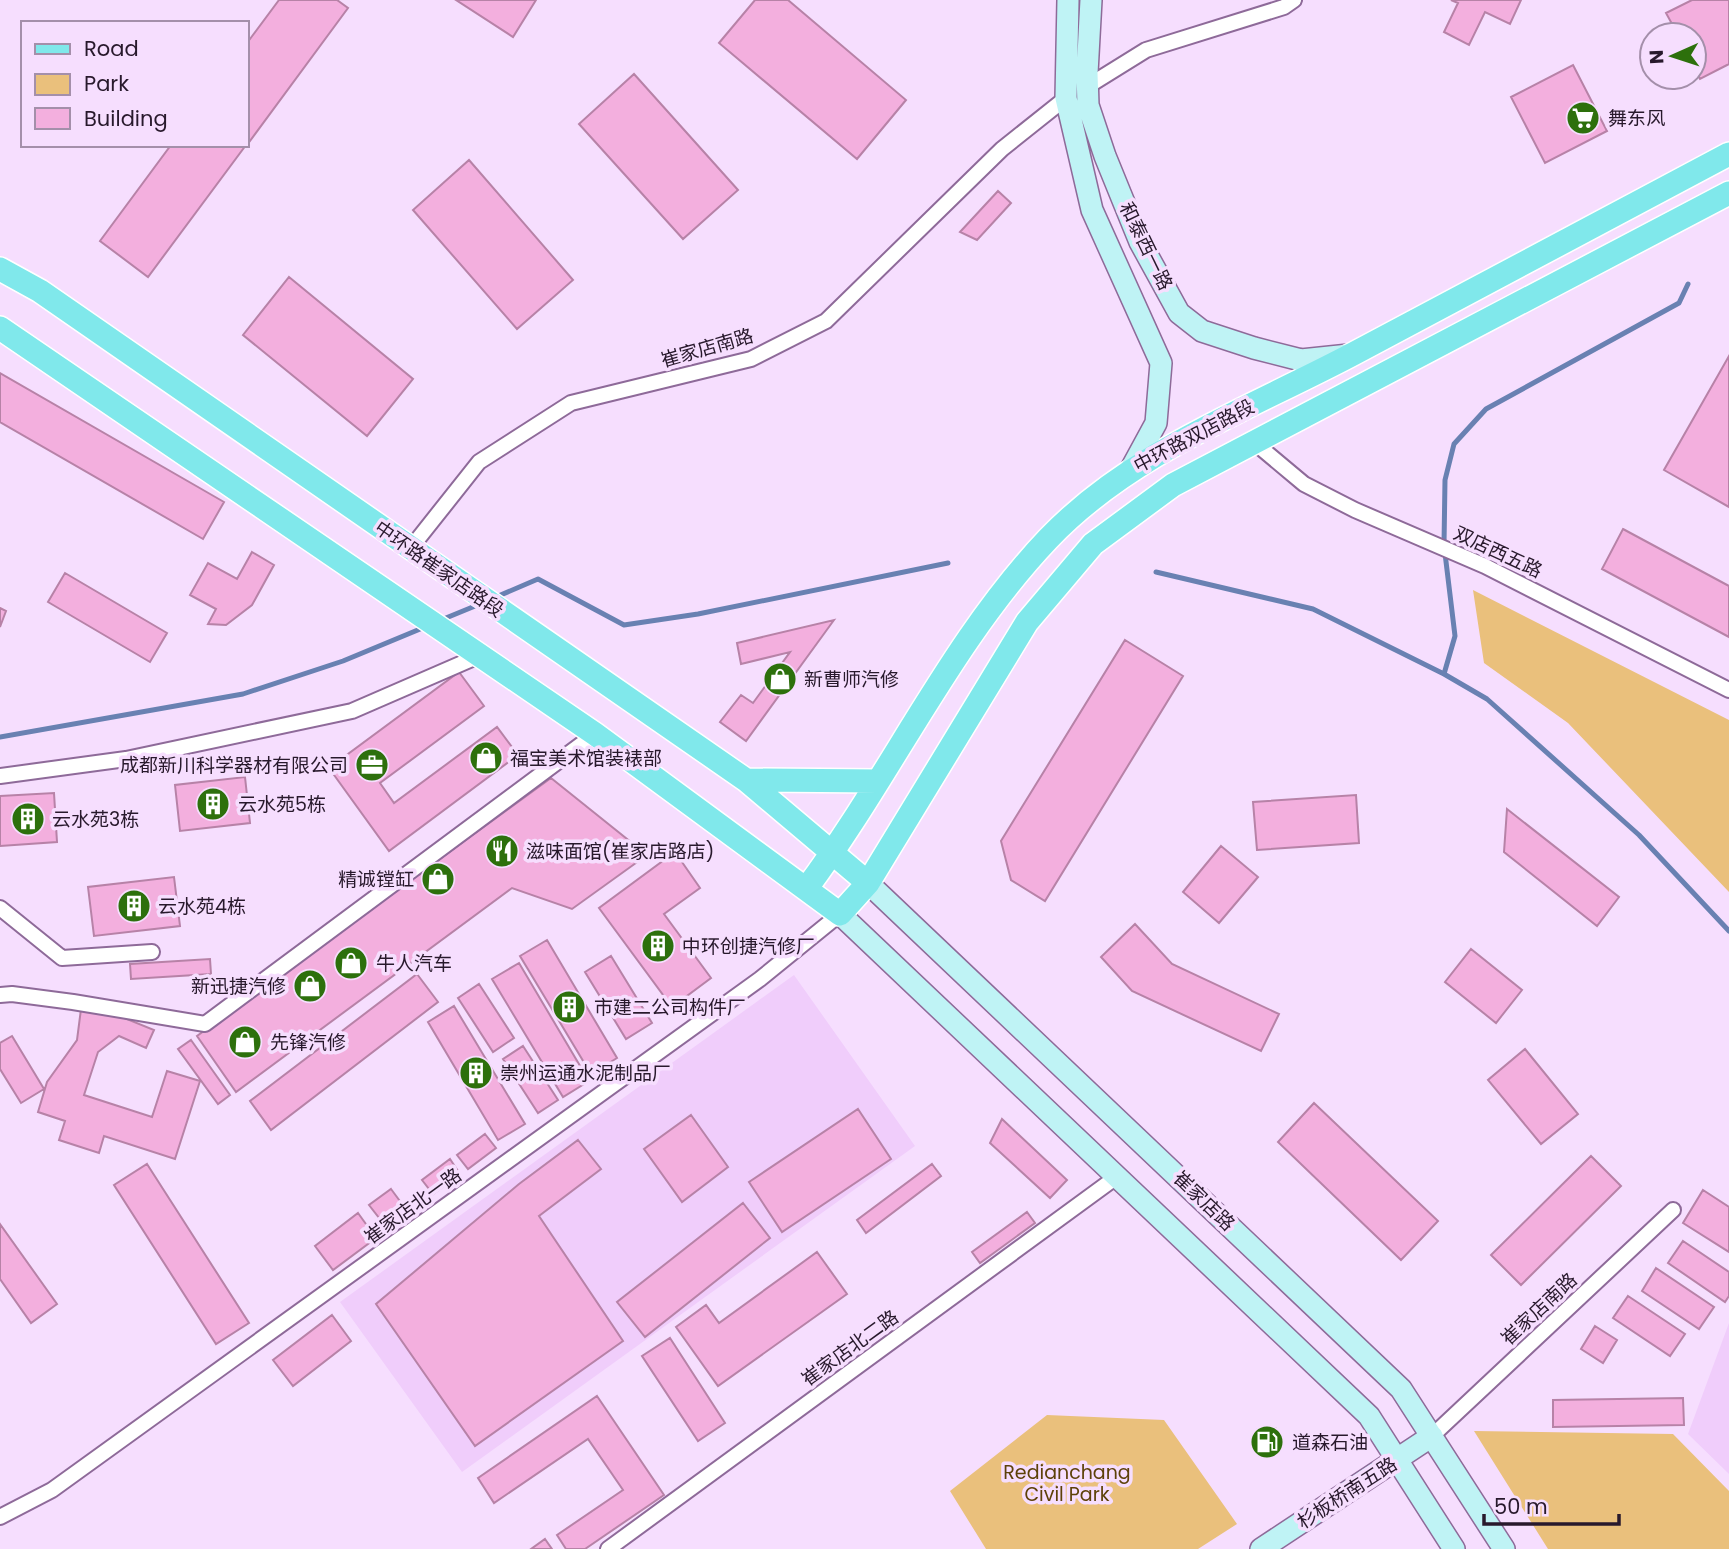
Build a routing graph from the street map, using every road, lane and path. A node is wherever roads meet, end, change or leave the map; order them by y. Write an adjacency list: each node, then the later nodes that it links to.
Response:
1 (1068, 0): 5 (main road, 和泰西一路)
2 (1091, 0): 4 (main road, 和泰西一路)
3 (1294, 0): 4 (street)
4 (1088, 86): 10 (main road, 和泰西一路)
5 (1066, 98): 12 (main road, 和泰西一路); 13 (street, 崔家店南路)
6 (1729, 154): 10 (main road, 中环路双店路段)
7 (1729, 193): 11 (main road, 中环路双店路段)
8 (0, 269): 13 (main road, 中环路崔家店路段)
9 (0, 328): 14 (main road)
10 (1351, 355): 12 (main road, 中环路双店路段)
11 (1255, 443): 15 (street, 双店西五路); 21 (main road, 中环路双店路段)
12 (1131, 469): 19 (main road, 中环路双店路段)
13 (410, 549): 18 (main road, 中环路崔家店路段)
14 (475, 651): 16 (main road); 17 (street)
15 (1729, 690)
16 (595, 734): 22 (main road); 26 (street)
17 (0, 776)
18 (746, 780): 19 (main road); 20 (main road, 中环路崔家店路段)
19 (878, 781): 20 (main road, 中环路双店路段)
20 (834, 852): 21 (main road, 中环路崔家店路段); 22 (main road, 中环路双店路段)
21 (868, 883): 24 (main road, 中环路双店路段); 29 (main road, 崔家店路)
22 (807, 889): 24 (main road)
23 (0, 908): 25 (street)
24 (840, 914): 27 (main road); 31 (street, 崔家店北一路)
25 (152, 952)
26 (0, 995)
27 (1115, 1178): 30 (main road); 32 (street, 崔家店北二路)
28 (1672, 1210): 29 (street, 崔家店南路)
29 (1432, 1437): 30 (main road, 杉板桥南五路); 35 (main road, 崔家店路)
30 (1397, 1461): 33 (main road, 杉板桥南五路); 34 (main road)
31 (0, 1517)
32 (608, 1549)
33 (1261, 1549)
34 (1454, 1549)
35 (1504, 1549)

